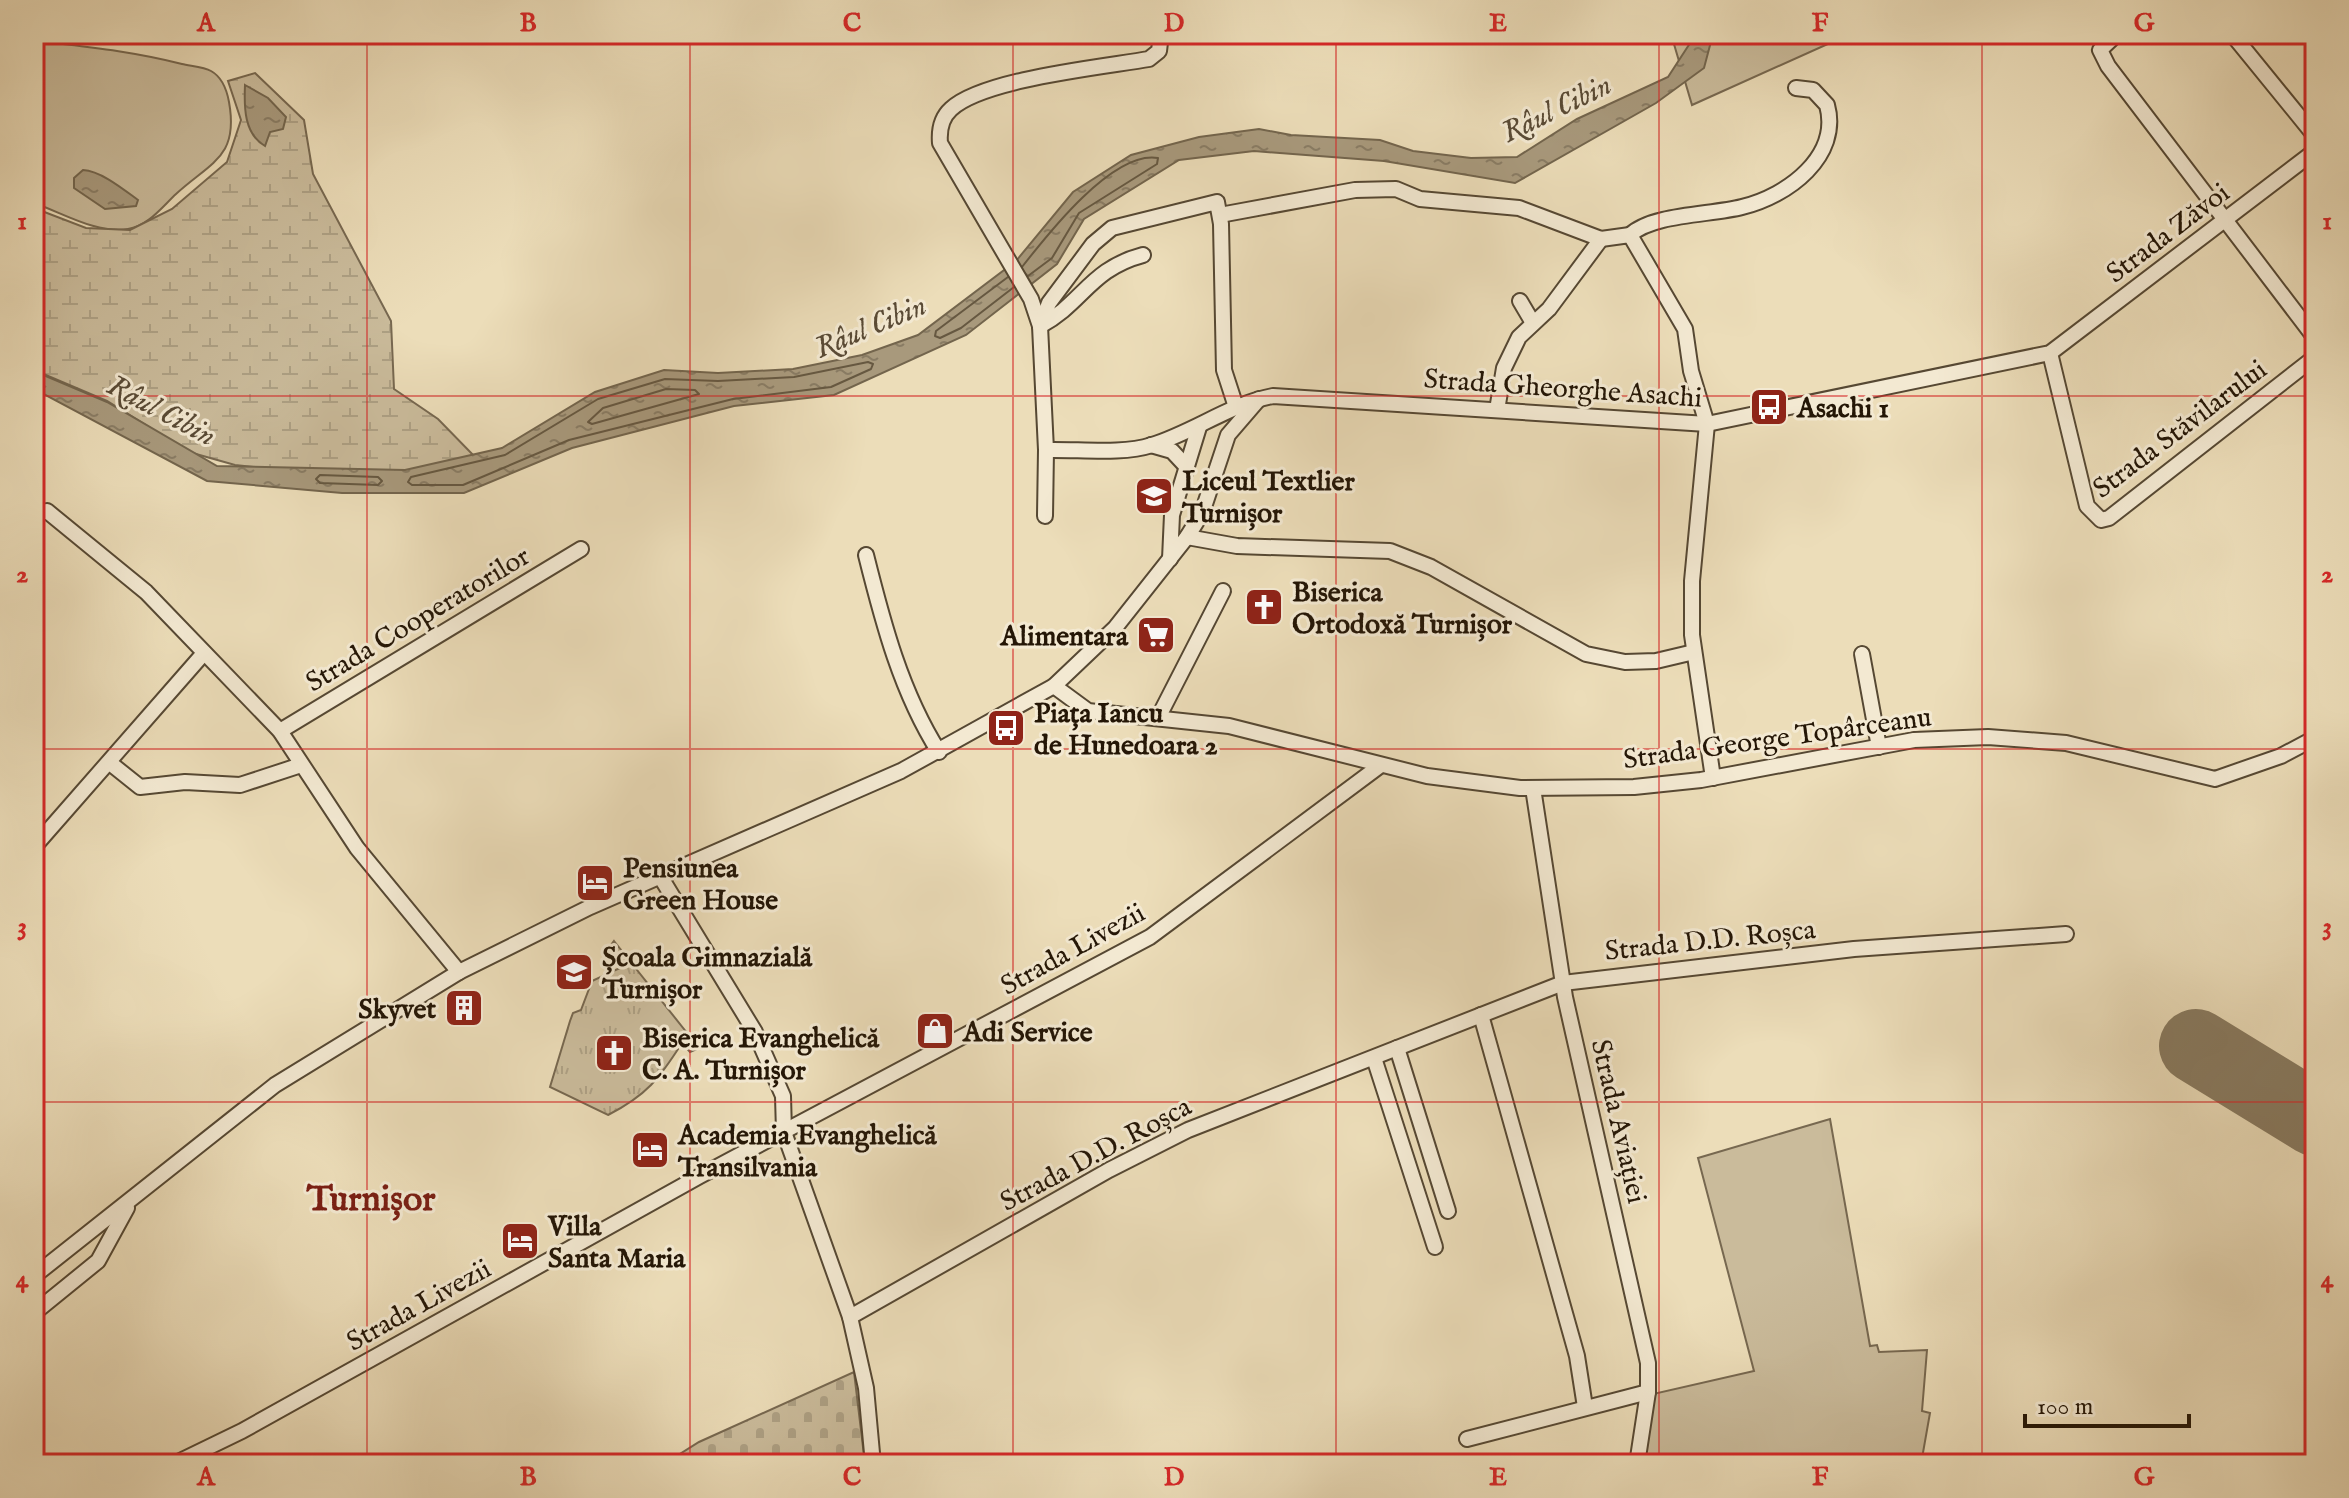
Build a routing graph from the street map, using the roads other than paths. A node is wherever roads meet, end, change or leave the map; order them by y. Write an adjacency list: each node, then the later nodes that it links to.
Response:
1 (1161, 34): 16 (street)
2 (2117, 34): 8 (street)
3 (2232, 34): 5 (street)
4 (1796, 88): 9 (street)
5 (2315, 136)
6 (2315, 151): 8 (street, Strada Zăvoi)
7 (1219, 208): 10 (street); 12 (street); 21 (street)
8 (2226, 219): 17 (street); 18 (street, Strada Zăvoi)
9 (1630, 235): 10 (street); 23 (street)
10 (1601, 239): 15 (street)
11 (1143, 255): 13 (street)
12 (1084, 256): 13 (street); 16 (street)
13 (1103, 271): 16 (street)
14 (1520, 301): 15 (street)
15 (1533, 323): 22 (street)
16 (1040, 326): 26 (street)
17 (2315, 338)
18 (2050, 353): 19 (street, Strada Stăvilarului); 23 (street, Strada Gheorghe Asachi)
19 (2315, 357)
20 (1259, 399): 21 (street, Strada Gheorghe Asachi); 22 (street, Strada Gheorghe Asachi); 30 (street)
21 (1236, 407): 24 (street, Strada Gheorghe Asachi)
22 (1497, 410): 23 (street, Strada Gheorghe Asachi)
23 (1707, 424): 35 (street)
24 (1199, 427): 25 (street, Strada Gheorghe Asachi); 27 (street)
25 (1151, 445): 26 (street); 27 (street)
26 (1046, 450): 29 (street)
27 (1186, 466): 33 (street)
28 (34, 515): 36 (street)
29 (1045, 516)
30 (1187, 537): 33 (street); 35 (street)
31 (581, 549): 40 (street, Strada Cooperatorilor)
32 (866, 555): 43 (street)
33 (1169, 560): 38 (street)
34 (1223, 591): 39 (street)
35 (1694, 652): 47 (street)
36 (204, 653): 40 (street); 44 (street)
37 (1862, 654): 42 (street)
38 (1054, 686): 39 (street, Strada George Topârceanu); 43 (street)
39 (1158, 718): 46 (street, Strada George Topârceanu)
40 (280, 731): 45 (street)
41 (2315, 738): 42 (street, Strada George Topârceanu)
42 (1879, 747): 47 (street, Strada George Topârceanu)
43 (939, 752): 50 (street)
44 (110, 763): 45 (street); 49 (street)
45 (301, 765): 52 (street)
46 (1381, 765): 48 (street, Strada George Topârceanu); 57 (street, Strada Livezii)
47 (1713, 778): 48 (street, Strada George Topârceanu)
48 (1533, 788): 53 (street, Strada Aviației)
49 (34, 847)
50 (660, 876): 52 (street); 57 (street)
51 (2066, 934): 53 (street, Strada D.D. Roșca)
52 (459, 972): 58 (street)
53 (1563, 983): 54 (street, Strada D.D. Roșca); 64 (street, Strada Aviației)
54 (1481, 1015): 55 (street, Strada D.D. Roșca); 65 (street)
55 (1397, 1048): 56 (street, Strada D.D. Roșca); 59 (street)
56 (1374, 1058): 60 (street); 63 (street, Strada D.D. Roșca)
57 (784, 1132): 63 (street); 67 (street, Strada Livezii)
58 (131, 1200): 61 (street); 62 (street)
59 (1448, 1211)
60 (1435, 1247)
61 (34, 1276)
62 (34, 1313)
63 (850, 1317): 68 (street)
64 (1648, 1392): 65 (street); 69 (street, Strada Aviației)
65 (1585, 1407): 66 (street)
66 (1467, 1439)
67 (174, 1464)
68 (873, 1464)
69 (1637, 1464)

